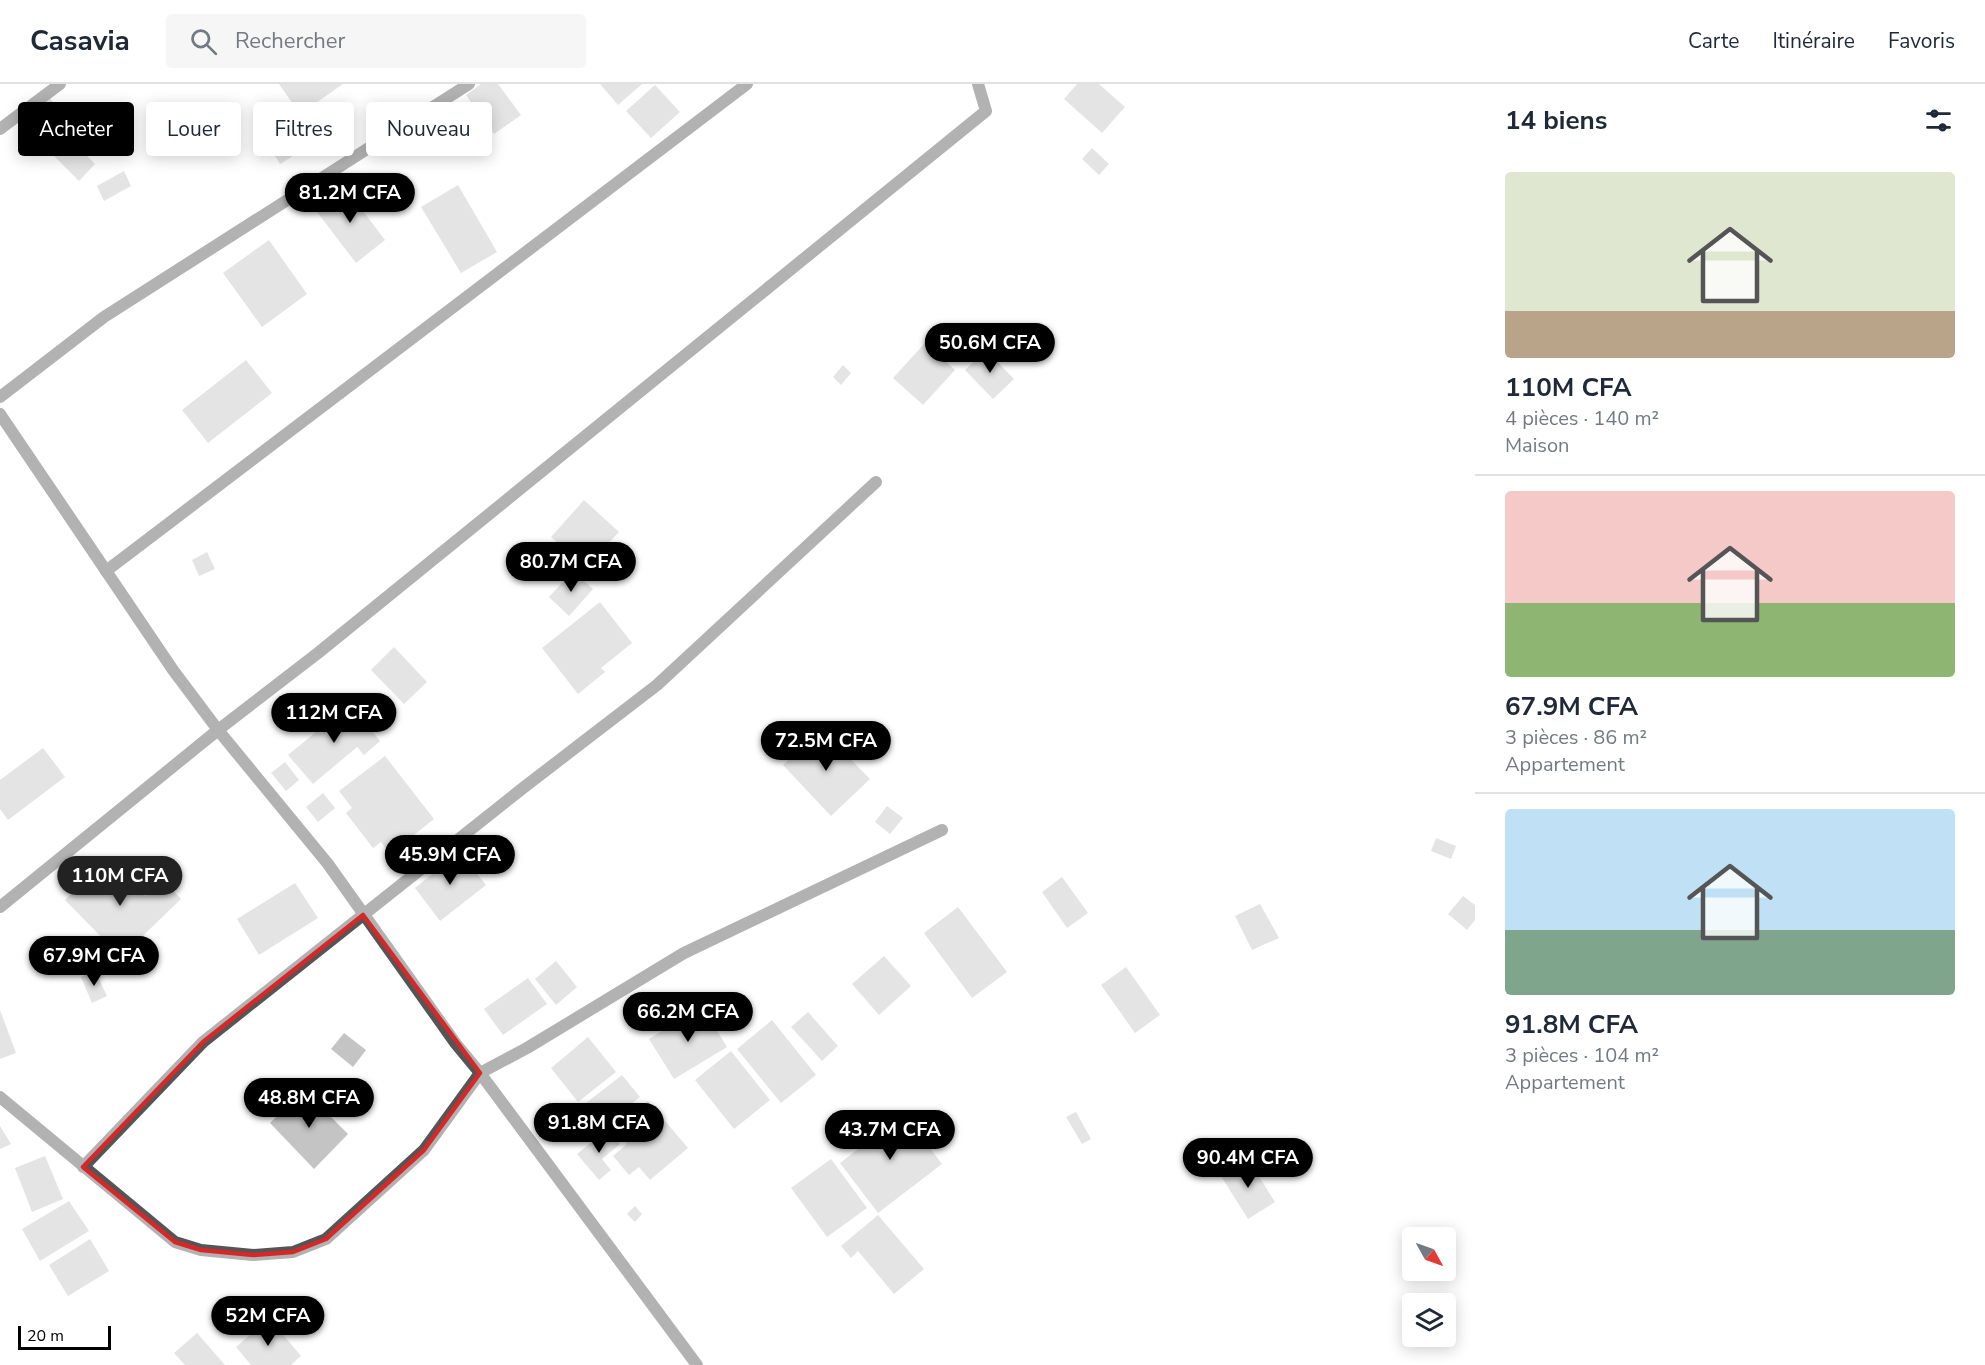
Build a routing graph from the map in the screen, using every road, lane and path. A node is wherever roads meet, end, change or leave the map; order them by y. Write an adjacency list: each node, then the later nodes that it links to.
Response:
1 (60, 84): 5 (street)
2 (469, 84): 6 (street)
3 (747, 84): 9 (street)
4 (978, 84): 10 (street)
5 (0, 129)
6 (0, 398)
7 (0, 414): 9 (street)
8 (876, 482): 13 (street)
9 (106, 571): 10 (street)
10 (218, 730): 12 (street); 13 (street)
11 (942, 830): 14 (street)
12 (0, 907)
13 (363, 915): 14 (street); 16 (street)
14 (480, 1073): 16 (street); 17 (street)
15 (0, 1097): 16 (street)
16 (83, 1167)
17 (698, 1365)

